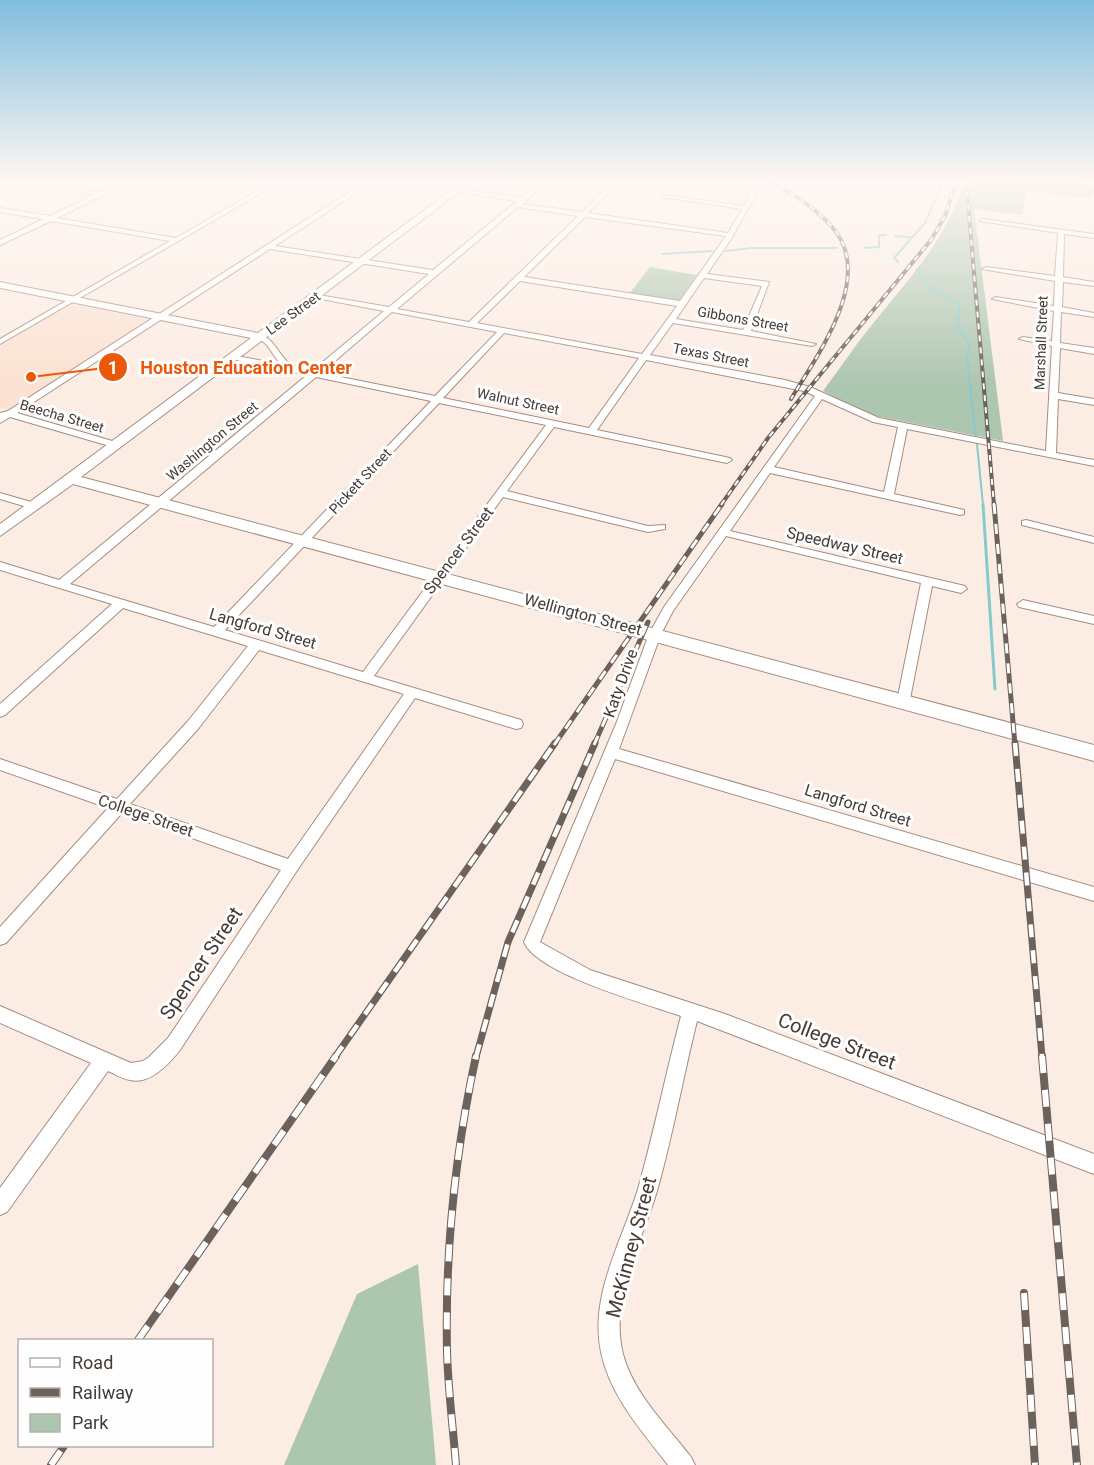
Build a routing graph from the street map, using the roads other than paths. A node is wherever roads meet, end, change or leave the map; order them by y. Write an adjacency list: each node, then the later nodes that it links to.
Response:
1 (163, 248): 19 (street)
2 (267, 248): 24 (street)
3 (277, 248): 9 (street)
4 (380, 248): 9 (street, Lee Street)
5 (465, 248): 11 (street, Washington Street)
6 (548, 248): 13 (street)
7 (721, 248): 12 (street)
8 (1060, 248): 14 (street, Marshall Street)
9 (362, 262): 11 (street); 17 (street, Lee Street)
10 (986, 268): 14 (street)
11 (436, 273): 22 (street, Washington Street)
12 (702, 275): 20 (street); 28 (street)
13 (518, 278): 20 (street, Gibbons Street); 26 (street)
14 (1058, 279): 15 (street); 21 (street, Marshall Street)
15 (1094, 284)
16 (0, 285): 19 (street)
17 (316, 296): 22 (street, Texas Street); 29 (street, Lee Street)
18 (996, 299): 21 (street)
19 (74, 300): 24 (street); 31 (street)
20 (681, 304): 25 (street)
21 (1056, 309): 23 (street); 33 (street, Marshall Street)
22 (392, 310): 26 (street, Texas Street); 38 (street, Washington Street)
23 (1094, 315)
24 (160, 317): 29 (street); 43 (street)
25 (670, 320): 28 (street, Gibbons Street); 35 (street)
26 (471, 325): 27 (street, Texas Street)
27 (503, 330): 35 (street, Texas Street); 41 (street, Pickett Street)
28 (746, 333): 32 (street, Gibbons Street)
29 (261, 337): 36 (street, Lee Street); 37 (street, Walnut Street)
30 (1023, 339): 33 (street)
31 (0, 342)
32 (812, 344)
33 (1054, 345): 34 (street); 40 (street, Marshall Street)
34 (1094, 351)
35 (645, 356): 39 (street, Texas Street); 46 (street)
36 (234, 357): 37 (street, Walnut Street); 47 (street, Lee Street)
37 (302, 371): 38 (street, Walnut Street)
38 (315, 374): 41 (street, Walnut Street); 56 (street, Washington Street)
39 (820, 395): 45 (street, Texas Street); 51 (street, Katy Drive)
40 (1053, 395): 42 (street); 48 (street, Marshall Street)
41 (436, 399): 44 (street, Walnut Street); 63 (street, Pickett Street)
42 (1094, 402)
43 (3, 416): 47 (street, Beecha Street)
44 (551, 423): 46 (street, Walnut Street); 53 (street, Spencer Street)
45 (903, 426): 48 (street, Texas Street); 55 (street)
46 (591, 432): 49 (street, Walnut Street)
47 (116, 445): 52 (street, Lee Street)
48 (1051, 455): 50 (street, Texas Street)
49 (727, 460)
50 (1094, 464)
51 (768, 469): 55 (street); 62 (street, Katy Drive)
52 (71, 479): 56 (street, Wellington Street); 57 (street, Lee Street)
53 (501, 493): 60 (street); 66 (street, Spencer Street)
54 (0, 496): 57 (street)
55 (888, 496): 58 (street)
56 (160, 503): 63 (street, Wellington Street); 68 (street, Washington Street)
57 (34, 506): 61 (street, Lee Street)
58 (960, 512)
59 (1026, 523): 64 (street)
60 (661, 528)
61 (0, 531)
62 (722, 532): 67 (street, Speedway Street); 74 (street, Katy Drive)
63 (304, 540): 66 (street, Wellington Street); 73 (street, Pickett Street)
64 (1094, 540)
65 (0, 566): 68 (street, Langford Street)
66 (438, 575): 74 (street, Wellington Street); 76 (street, Spencer Street)
67 (927, 581): 69 (street, Speedway Street); 78 (street)
68 (62, 585): 70 (street, Langford Street)
69 (961, 589)
70 (120, 604): 73 (street, Langford Street); 79 (street)
71 (1023, 604): 72 (street)
72 (1094, 620)
73 (216, 632): 75 (street, Langford Street)
74 (656, 634): 78 (street, Wellington Street); 81 (street, Katy Drive)
75 (258, 644): 76 (street, Langford Street); 84 (street)
76 (366, 677): 77 (street, Langford Street)
77 (413, 691): 80 (street, Langford Street); 85 (street, Spencer Street)
78 (904, 701): 82 (street, Wellington Street)
79 (0, 712)
80 (516, 724)
81 (611, 752): 86 (street, Langford Street); 88 (street, Katy Drive)
82 (1094, 753)
83 (0, 764): 84 (street, College Street)
84 (118, 805): 85 (street, College Street); 87 (street)
85 (291, 867): 91 (street, Spencer Street)
86 (1094, 894)
87 (0, 938)
88 (562, 964): 89 (street, College Street)
89 (690, 1012): 92 (street, College Street); 94 (street, McKinney Street)
90 (0, 1014): 91 (street)
91 (104, 1061): 93 (street)
92 (1094, 1164)
93 (0, 1205)
94 (682, 1465)

